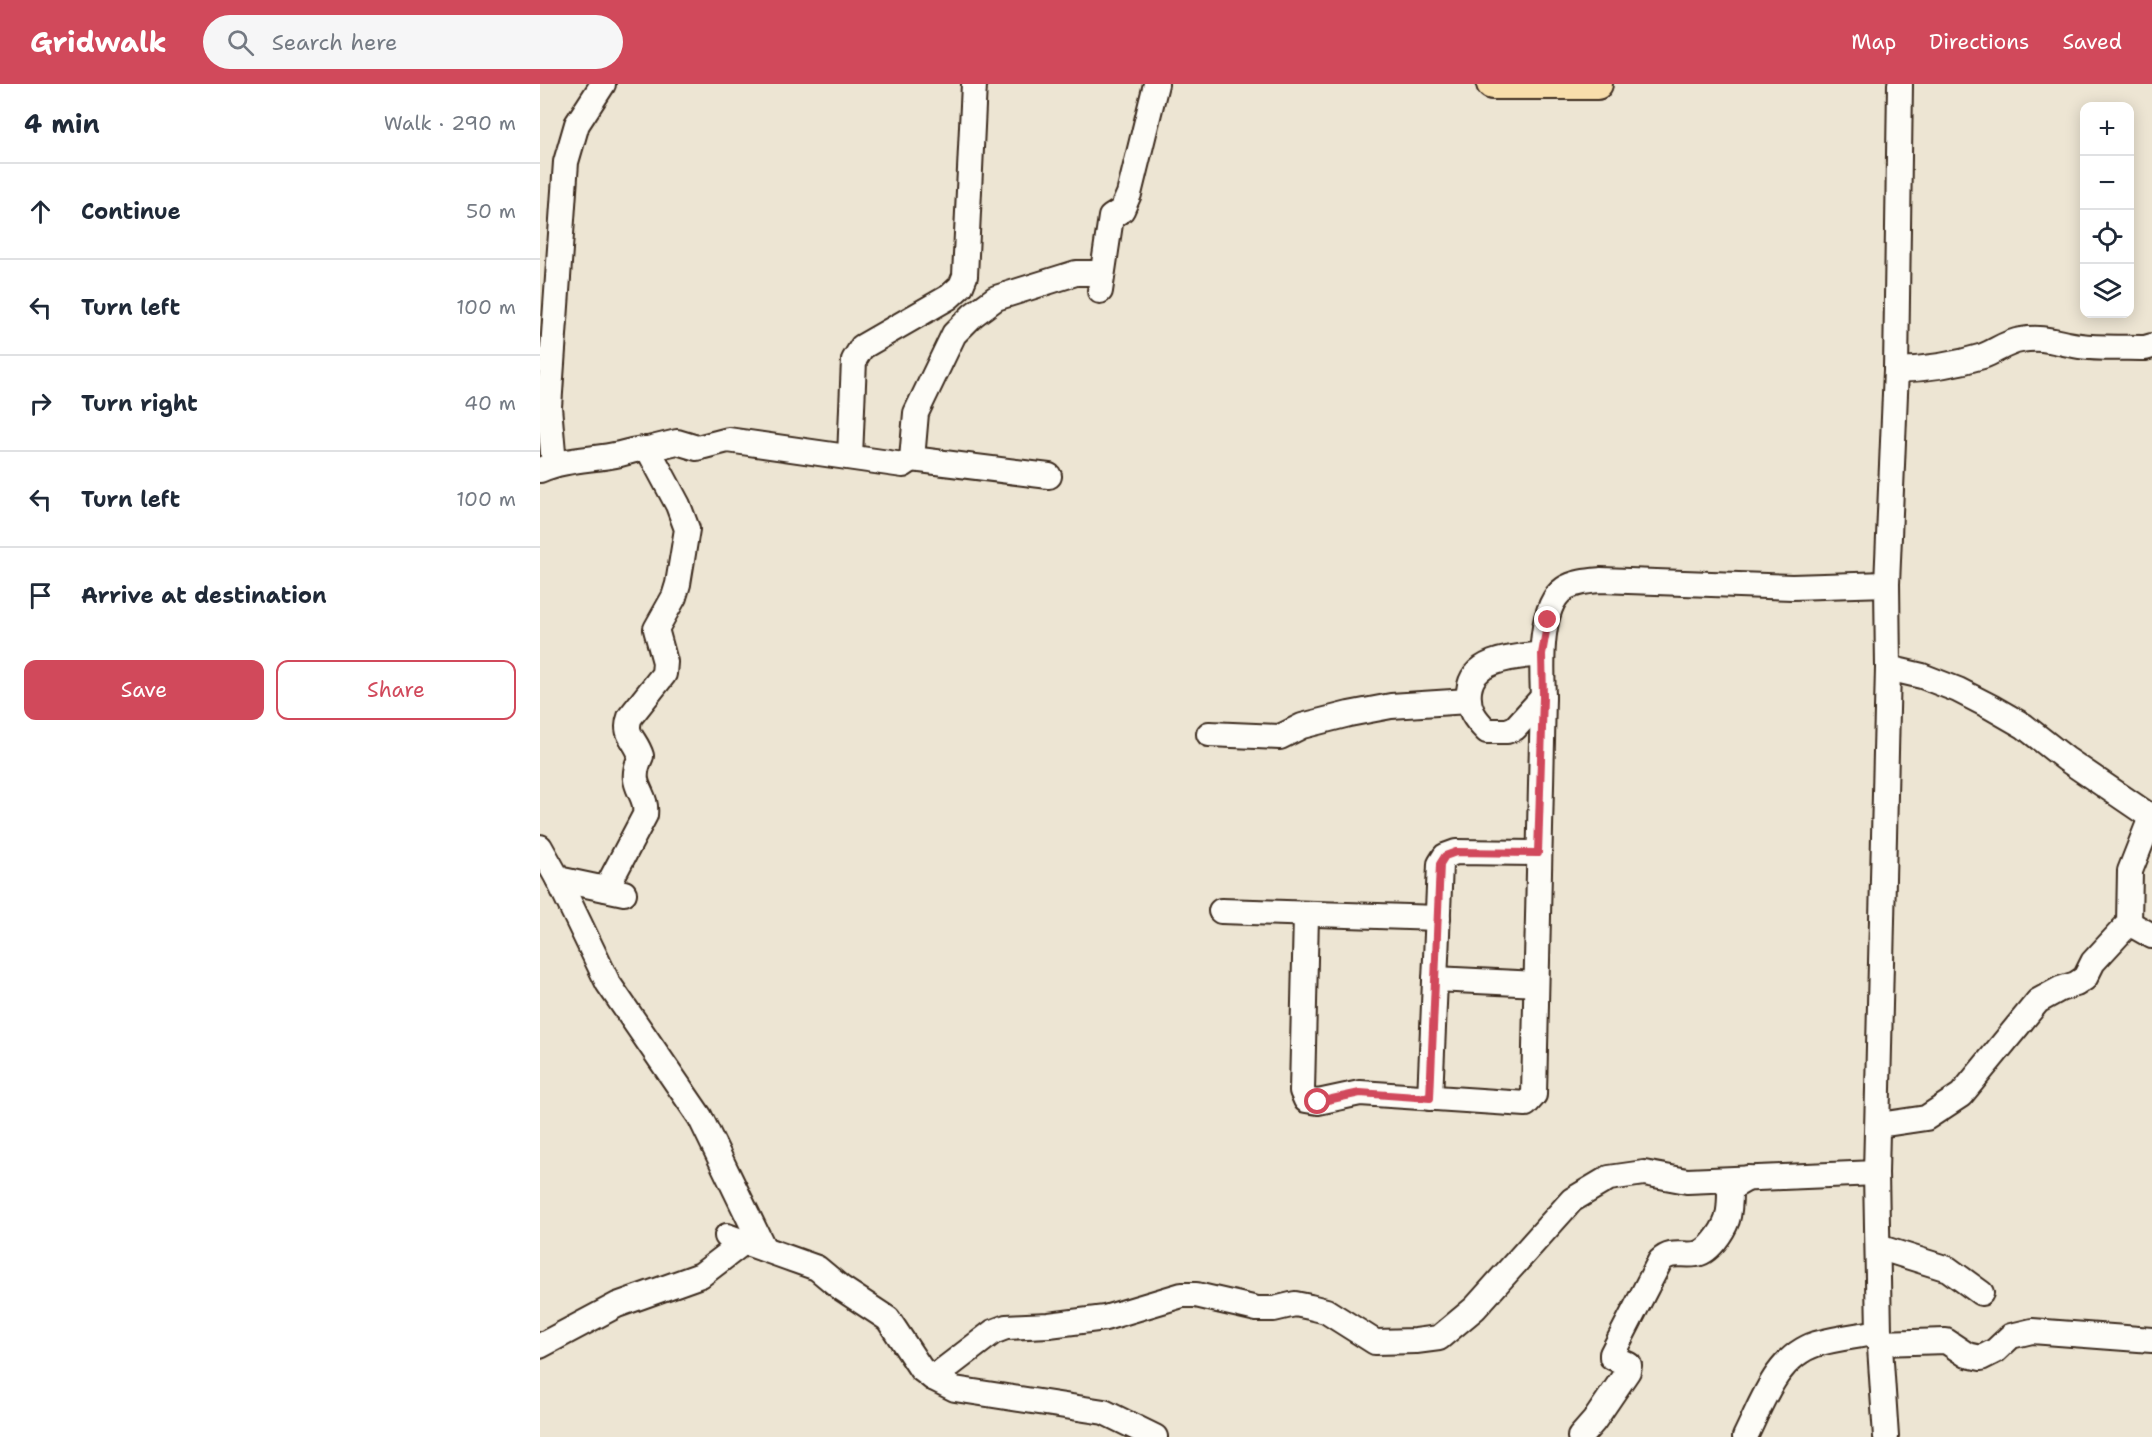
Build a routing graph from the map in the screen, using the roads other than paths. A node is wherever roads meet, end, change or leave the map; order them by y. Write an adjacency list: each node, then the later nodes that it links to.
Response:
1 (603, 84): 9 (street)
2 (974, 84): 7 (street)
3 (1156, 84): 8 (street)
4 (1492, 84): 5 (main road)
5 (1597, 84)
6 (1900, 84): 11 (street)
7 (956, 291): 8 (street); 13 (street)
8 (973, 315): 14 (street)
9 (547, 328): 15 (street)
10 (2152, 346): 11 (street)
11 (1896, 370): 17 (street)
12 (648, 449): 13 (street); 15 (street); 26 (street)
13 (850, 457): 14 (street)
14 (912, 459): 16 (street)
15 (547, 467)
16 (1049, 476)
17 (1887, 584): 18 (street); 19 (street)
18 (1542, 654): 20 (street); 21 (street)
19 (1888, 668): 23 (street); 35 (street)
20 (1543, 697): 21 (street); 25 (street)
21 (1468, 701): 22 (street)
22 (1209, 734)
23 (2152, 816): 30 (street)
24 (540, 847): 26 (street)
25 (1538, 853): 29 (street); 33 (street)
26 (558, 879): 38 (street)
27 (1221, 911): 28 (street)
28 (1306, 915): 29 (street); 34 (street)
29 (1438, 918): 32 (street)
30 (2129, 923): 31 (street); 35 (street)
31 (2152, 936)
32 (1435, 979): 33 (street); 34 (street)
33 (1536, 984): 34 (street)
34 (1430, 1098)
35 (1879, 1125): 36 (street)
36 (1876, 1173): 37 (street); 39 (street)
37 (1748, 1178): 44 (street); 46 (street)
38 (745, 1242): 43 (street); 44 (street)
39 (1878, 1247): 40 (street); 41 (street)
40 (1981, 1293)
41 (1879, 1337): 42 (street); 47 (street); 48 (street)
42 (2152, 1340)
43 (540, 1346)
44 (933, 1378): 45 (street)
45 (1155, 1437)
46 (1580, 1437)
47 (1745, 1437)
48 (1886, 1437)

